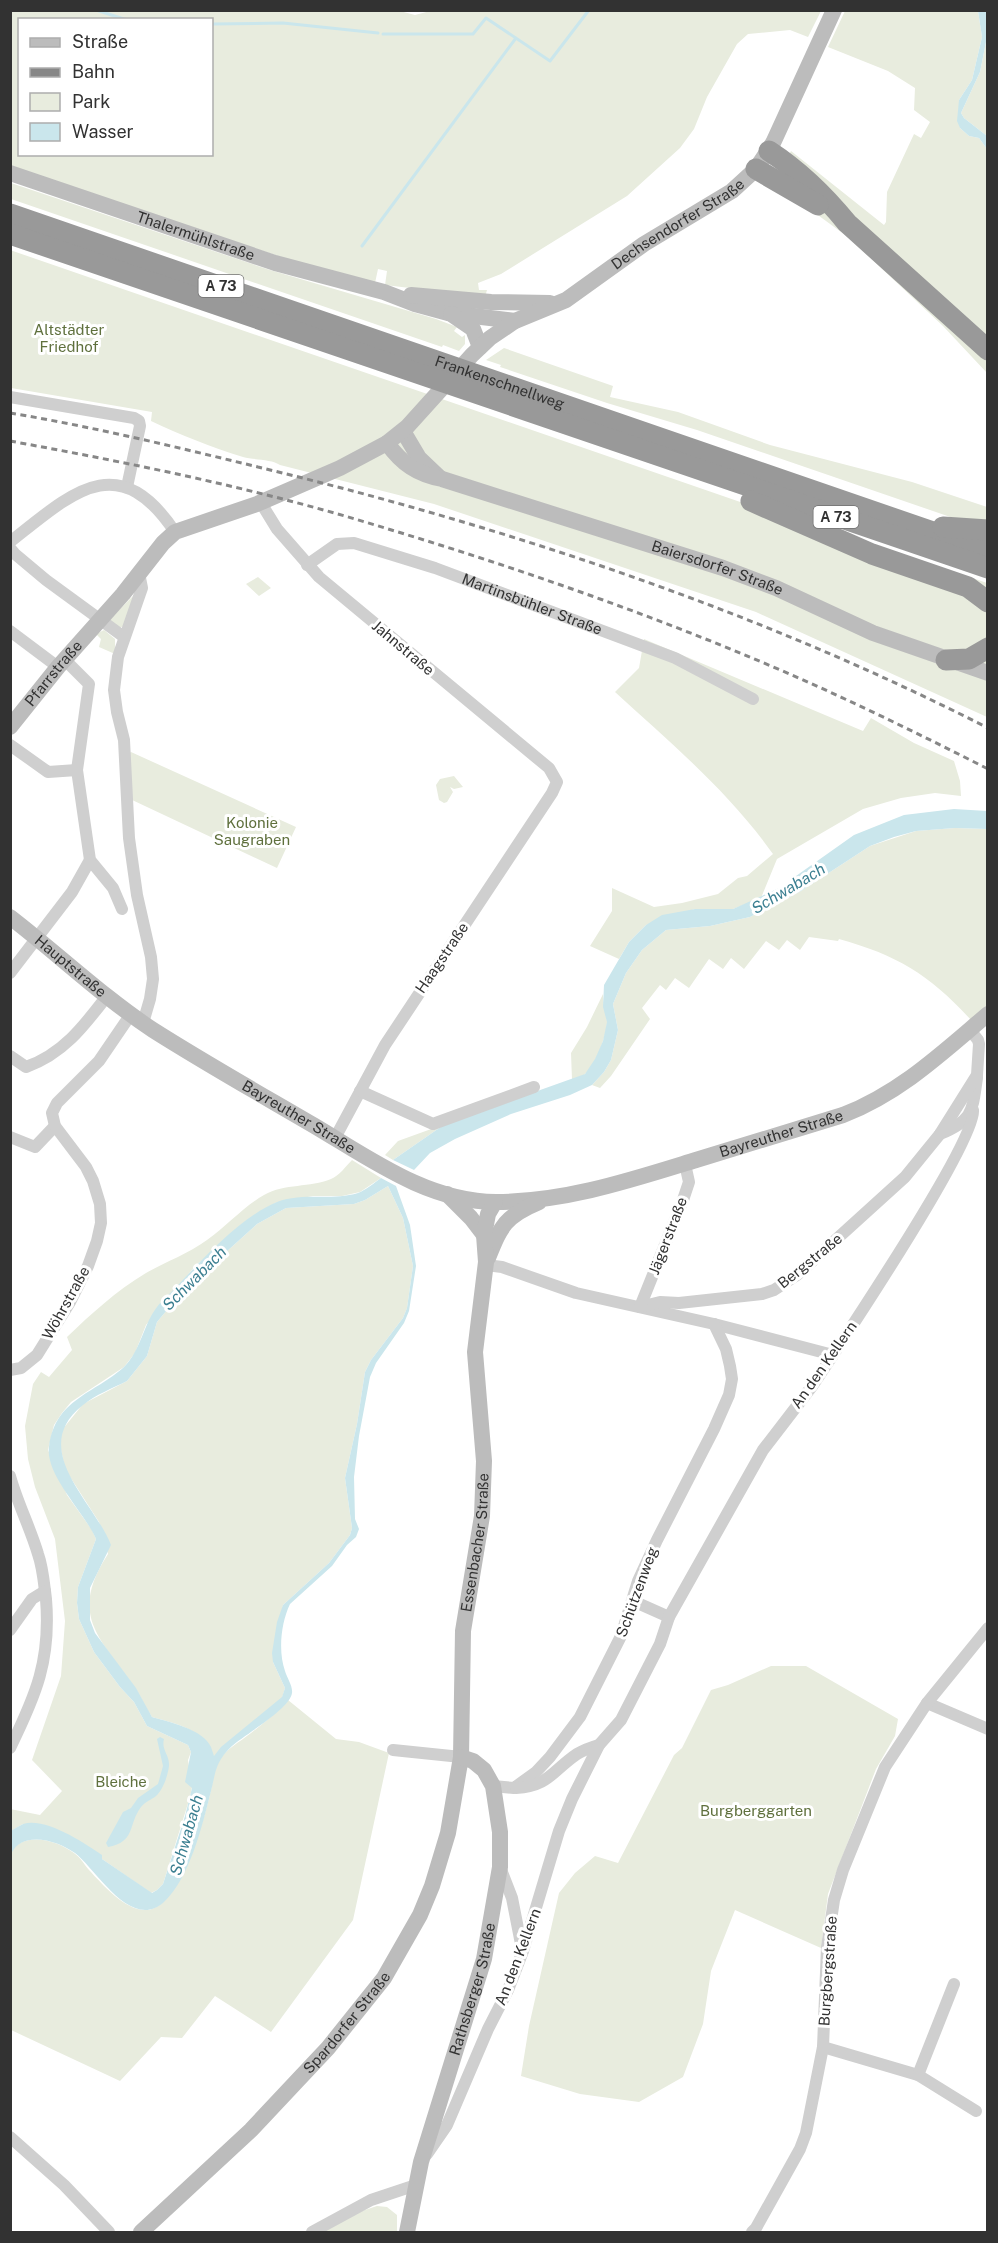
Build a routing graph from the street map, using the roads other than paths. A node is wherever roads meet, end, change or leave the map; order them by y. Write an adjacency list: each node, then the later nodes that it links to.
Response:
1 (834, 10): 2 (street, Dechsendorfer Straße)
2 (769, 151): 3 (street, Dechsendorfer Straße); 6 (highway)
3 (756, 169): 6 (highway); 9 (street, Dechsendorfer Straße)
4 (10, 173): 8 (street, Thalermühlstraße)
5 (10, 214): 21 (highway, Frankenschnellweg / A 73)
6 (847, 223): 13 (highway)
7 (10, 234): 17 (highway, Frankenschnellweg / A 73)
8 (384, 292): 9 (street, Thalermühlstraße); 10 (street, Thalermühlstraße)
9 (560, 303): 11 (street, Dechsendorfer Straße)
10 (448, 313): 11 (street, Thalermühlstraße); 12 (street)
11 (515, 321): 12 (street, Dechsendorfer Straße)
12 (480, 347): 15 (street)
13 (987, 350)
14 (10, 397): 19 (street)
15 (403, 431): 16 (street); 18 (street, Baiersdorfer Straße)
16 (387, 443): 18 (street, Baiersdorfer Straße); 20 (street)
17 (684, 465): 28 (highway, Frankenschnellweg / A 73); 30 (highway)
18 (442, 479): 35 (street, Baiersdorfer Straße)
19 (127, 487): 23 (street); 24 (street)
20 (261, 502): 23 (street); 27 (street, Jahnstraße)
21 (913, 525): 22 (highway); 26 (highway, Frankenschnellweg / A 73)
22 (987, 530)
23 (176, 532): 29 (street)
24 (10, 542)
25 (10, 548): 31 (street)
26 (987, 551)
27 (307, 565): 38 (street, Martinsbühler Straße); 42 (street, Jahnstraße)
28 (987, 568)
29 (139, 573): 31 (street); 33 (street)
30 (987, 602)
31 (100, 620): 33 (street); 36 (street, Pfarrstraße)
32 (10, 632): 36 (street)
33 (124, 637): 50 (street)
34 (987, 648): 35 (highway)
35 (946, 660): 37 (street, Baiersdorfer Straße)
36 (62, 663): 39 (street, Pfarrstraße); 41 (street)
37 (987, 673)
38 (753, 699)
39 (10, 728)
40 (10, 745): 41 (street)
41 (77, 770): 43 (street)
42 (557, 782): 55 (street, Haagstraße)
43 (90, 861): 44 (street); 46 (street)
44 (122, 909)
45 (10, 917): 46 (street, Hauptstraße)
46 (37, 938): 47 (street); 48 (street, Hauptstraße)
47 (10, 973)
48 (107, 996): 50 (street, Hauptstraße); 52 (street)
49 (987, 1014): 51 (street, Bayreuther Straße)
50 (137, 1018): 57 (street); 60 (street, Bayreuther Straße)
51 (970, 1030): 53 (street, An den Kellern); 61 (street, Bayreuther Straße)
52 (10, 1056)
53 (977, 1075): 56 (street, An den Kellern); 58 (street)
54 (534, 1087): 55 (street)
55 (360, 1091): 60 (street, Haagstraße)
56 (973, 1110): 58 (street); 70 (street, An den Kellern)
57 (55, 1126): 59 (street); 71 (street, Wöhrstraße)
58 (940, 1134): 68 (street, Bergstraße)
59 (10, 1137)
60 (334, 1138): 62 (street, Bayreuther Straße)
61 (685, 1164): 63 (street, Bayreuther Straße); 68 (street, Jägerstraße)
62 (447, 1193): 64 (street, Bayreuther Straße); 66 (street)
63 (548, 1198): 64 (street, Bayreuther Straße); 65 (street, Bayreuther Straße)
64 (495, 1202): 65 (street); 66 (street, Essenbacher Straße)
65 (501, 1227): 67 (street, Essenbacher Straße)
66 (484, 1235): 67 (street, Essenbacher Straße)
67 (486, 1264): 68 (street, Bergstraße); 85 (street, Essenbacher Straße)
68 (640, 1307): 69 (street, Bergstraße)
69 (714, 1324): 70 (street, Bergstraße); 74 (street, Schützenweg)
70 (833, 1355): 77 (street, An den Kellern)
71 (10, 1370)
72 (10, 1476): 73 (street)
73 (45, 1591): 75 (street); 76 (street)
74 (633, 1601): 77 (street); 87 (street, Schützenweg)
75 (26, 1608): 76 (street); 79 (street)
76 (47, 1611): 83 (street)
77 (669, 1617): 82 (street, An den Kellern)
78 (987, 1628): 80 (street, Burgbergstraße)
79 (10, 1630)
80 (927, 1703): 81 (street); 91 (street, Burgbergstraße)
81 (987, 1729)
82 (599, 1745): 87 (street, An den Kellern); 89 (street, An den Kellern)
83 (10, 1748)
84 (393, 1750): 85 (street)
85 (460, 1757): 86 (street, Rathsberger Straße); 98 (street, Spardorfer Straße)
86 (493, 1786): 87 (street); 88 (street, Rathsberger Straße)
87 (514, 1788)
88 (500, 1867): 89 (street); 95 (street, Rathsberger Straße)
89 (523, 1951): 95 (street, An den Kellern)
90 (954, 1984): 92 (street)
91 (823, 2047): 92 (street); 101 (street, Burgbergstraße)
92 (918, 2075): 93 (street)
93 (976, 2110)
94 (10, 2137): 97 (street)
95 (421, 2162): 96 (street, Rathsberger Straße)
96 (416, 2184): 99 (street); 100 (street, Rathsberger Straße)
97 (109, 2232)
98 (141, 2232)
99 (312, 2232)
100 (407, 2232)
101 (752, 2232)

